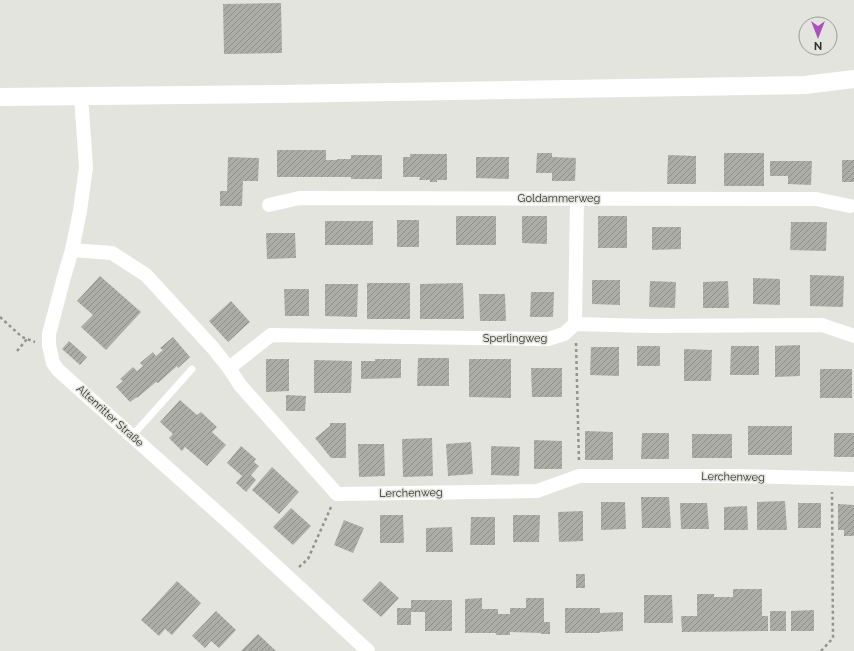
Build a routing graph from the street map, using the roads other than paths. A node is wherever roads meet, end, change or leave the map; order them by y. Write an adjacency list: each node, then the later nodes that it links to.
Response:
1 (854, 79): 2 (street)
2 (805, 85): 3 (street); 4 (street)
3 (854, 92)
4 (82, 96): 5 (street); 9 (street, Altenritter Straße)
5 (0, 97)
6 (577, 198): 7 (street, Goldammerweg); 8 (street, Goldammerweg); 10 (street)
7 (269, 205)
8 (850, 206)
9 (72, 250): 12 (street); 14 (street, Altenritter Straße)
10 (575, 324): 11 (street); 12 (street, Sperlingweg)
11 (854, 336)
12 (229, 368): 15 (street, Lerchenweg)
13 (192, 370): 14 (lane)
14 (132, 436): 16 (street, Altenritter Straße)
15 (854, 479)
16 (368, 651)

